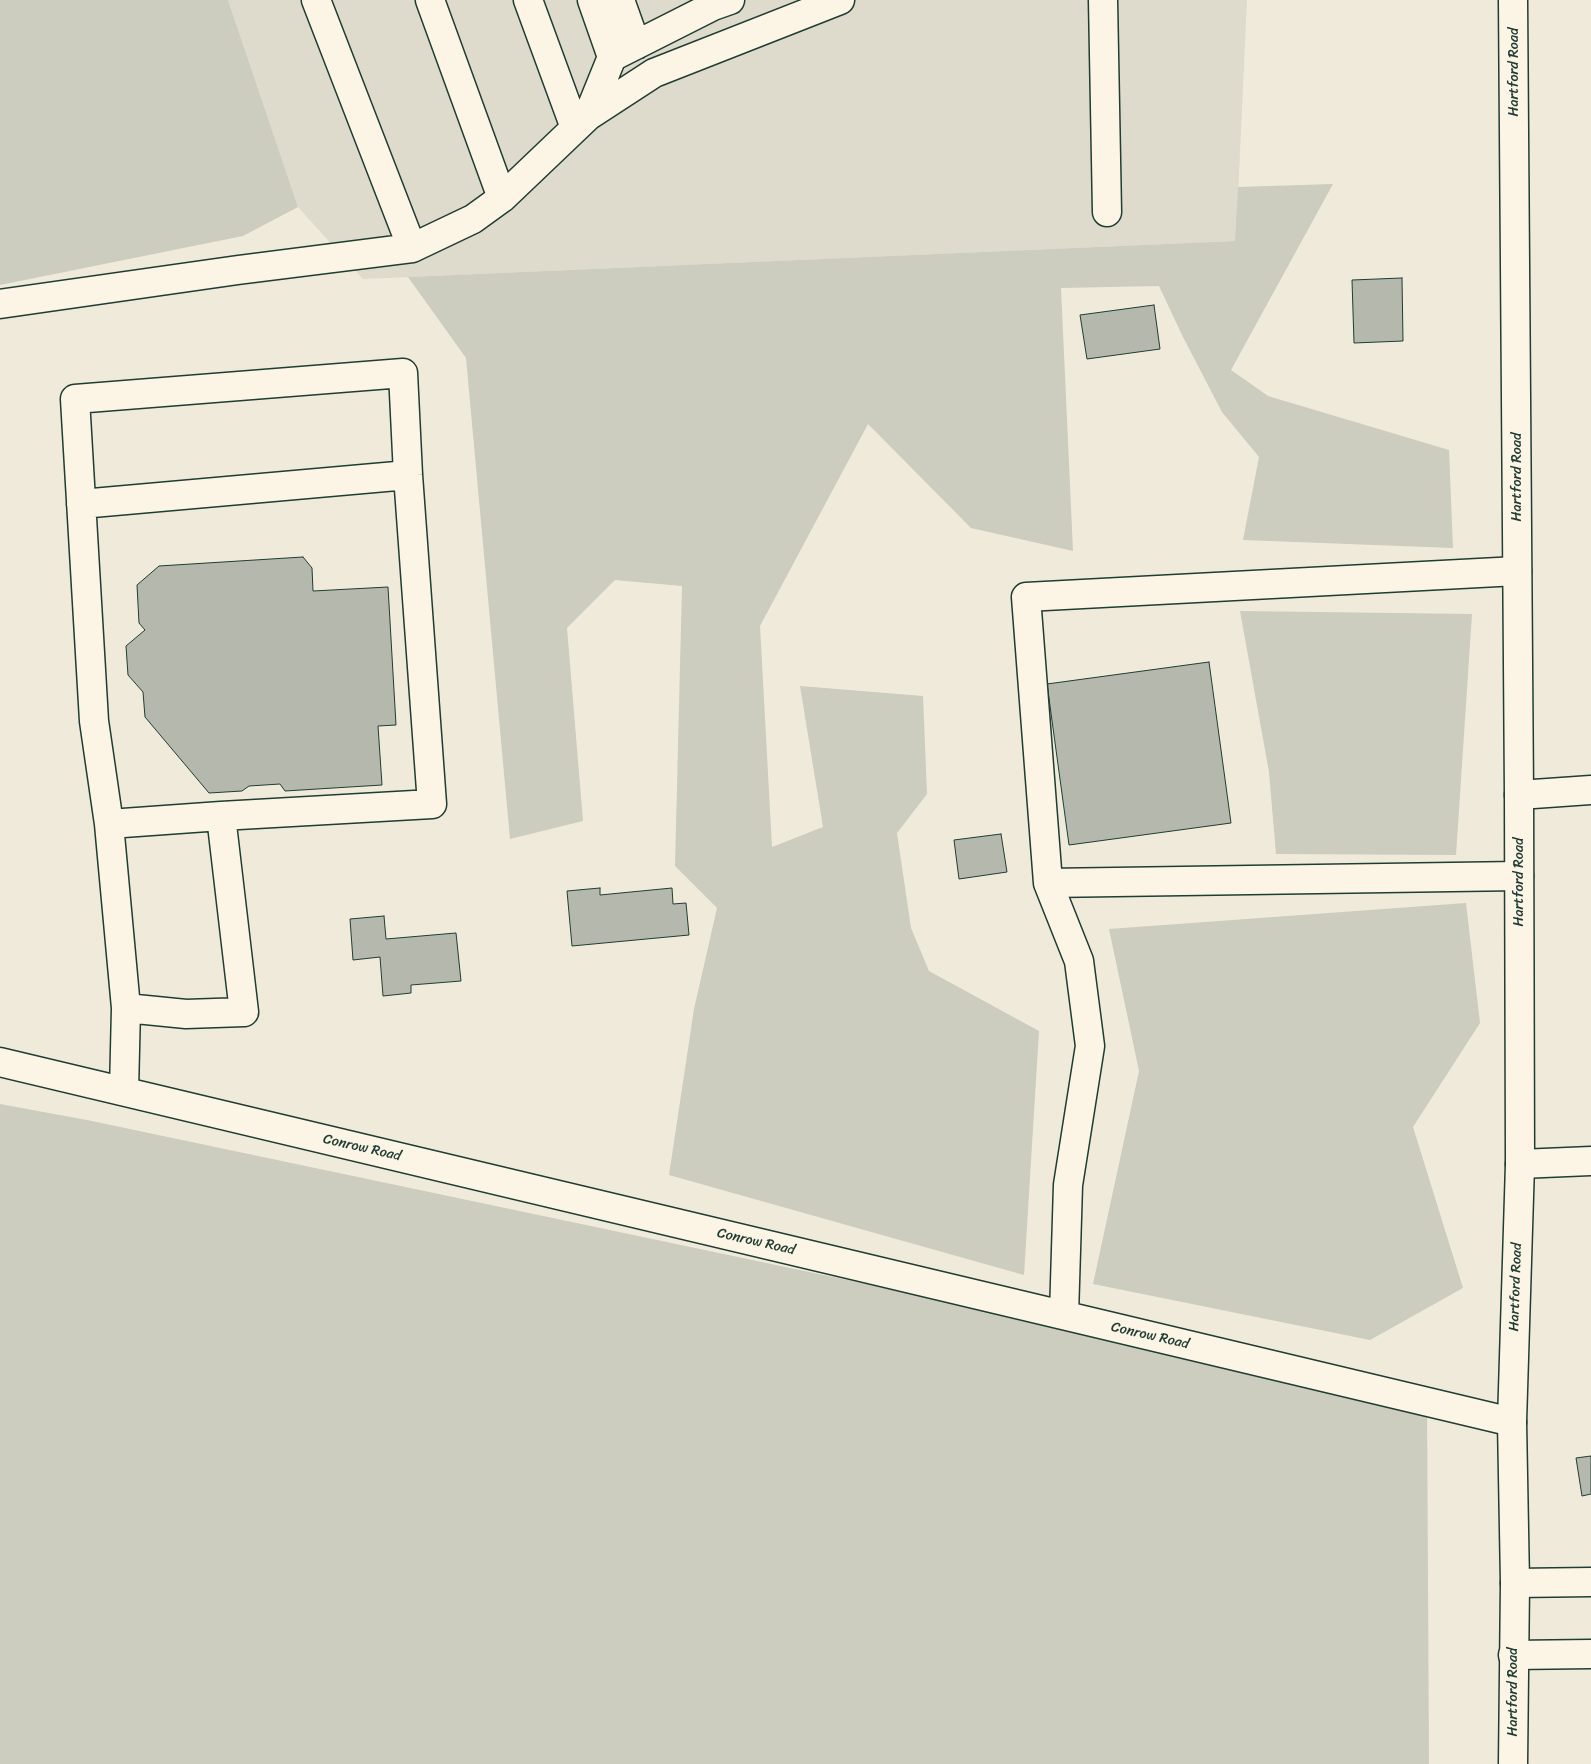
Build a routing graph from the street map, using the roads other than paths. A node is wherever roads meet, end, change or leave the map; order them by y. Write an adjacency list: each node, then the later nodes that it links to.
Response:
1 (316, 0): 15 (main road)
2 (430, 0): 13 (main road)
3 (528, 0): 12 (main road)
4 (592, 0): 11 (main road)
5 (620, 0): 10 (main road)
6 (730, 0): 10 (main road)
7 (840, 0): 12 (main road)
8 (1103, 0): 14 (main road)
9 (1513, 0): 19 (main road, Hartford Road)
10 (636, 45): 11 (main road)
11 (612, 57): 12 (main road)
12 (582, 122): 13 (main road)
13 (502, 198): 15 (main road)
14 (1107, 212)
15 (412, 248): 16 (main road)
16 (0, 304)
17 (408, 476): 18 (main road); 18 (main road); 22 (main road)
18 (81, 504): 23 (main road)
19 (1517, 571): 21 (main road, Hartford Road); 25 (main road)
20 (1591, 790): 21 (main road)
21 (1519, 795): 24 (main road, Hartford Road)
22 (221, 816): 23 (main road); 26 (main road)
23 (110, 824): 26 (main road)
24 (1519, 876): 25 (main road); 30 (main road, Hartford Road)
25 (1048, 883): 31 (main road)
26 (126, 1008): 28 (main road)
27 (0, 1062): 28 (main road, Conrow Road)
28 (124, 1091): 31 (main road, Conrow Road)
29 (1591, 1160): 30 (main road)
30 (1520, 1164): 32 (main road, Hartford Road)
31 (1064, 1316): 32 (main road, Conrow Road)
32 (1512, 1422): 34 (main road, Hartford Road)
33 (1591, 1582): 34 (main road)
34 (1515, 1583): 36 (main road, Hartford Road)
35 (1591, 1654): 36 (main road)
36 (1513, 1655): 37 (main road, Hartford Road)
37 (1513, 1764)

